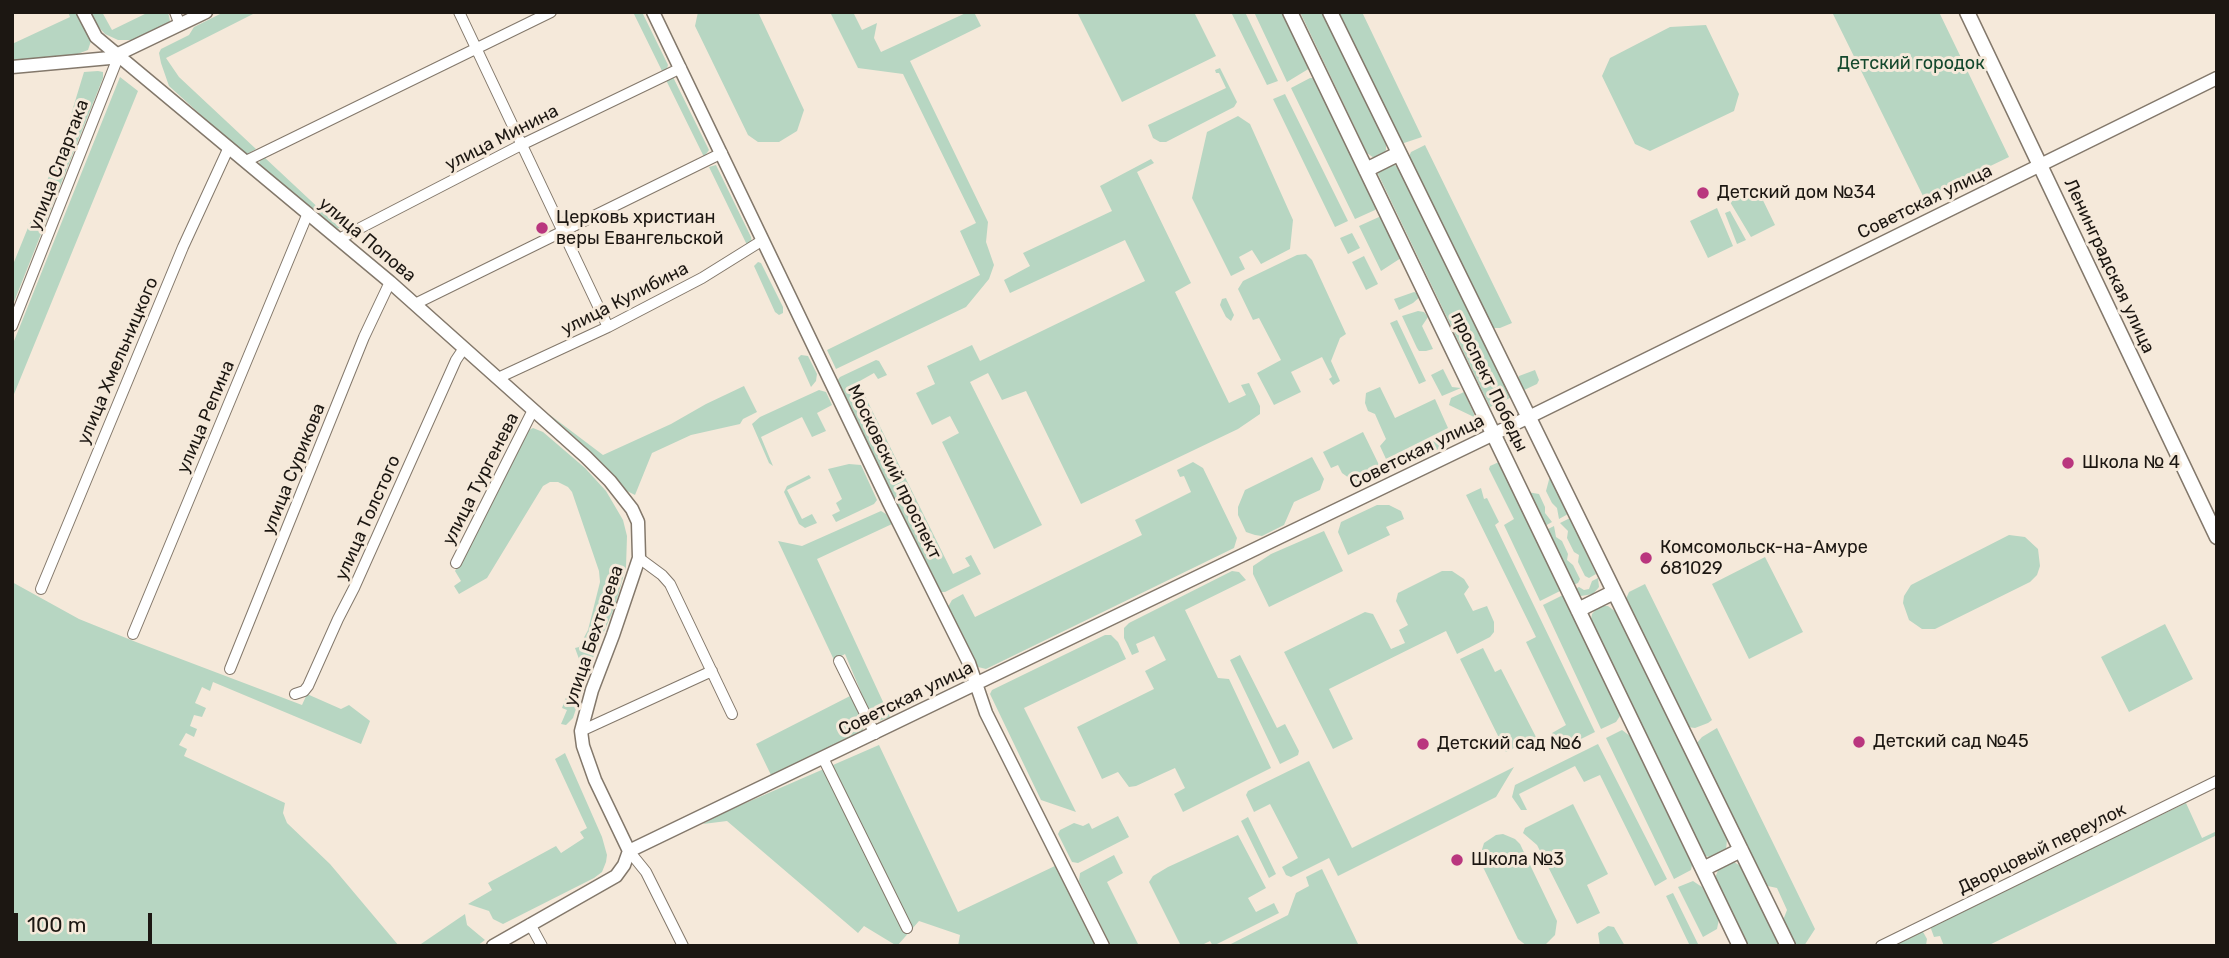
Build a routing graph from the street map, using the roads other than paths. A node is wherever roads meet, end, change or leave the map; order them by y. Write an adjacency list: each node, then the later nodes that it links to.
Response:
1 (83, 12): 12 (street, улица Попова)
2 (174, 12): 10 (street)
3 (206, 12): 10 (street)
4 (458, 12): 11 (street)
5 (551, 12): 11 (street)
6 (653, 12): 14 (street, Московский проспект)
7 (1290, 12): 22 (main road, проспект Победы)
8 (1330, 12): 19 (main road, проспект Победы)
9 (1967, 12): 21 (main road, Ленинградская улица)
10 (180, 25): 12 (street)
11 (478, 49): 16 (street); 20 (street)
12 (119, 55): 13 (street); 17 (street, улица Попова); 29 (street, улица Спартака)
13 (12, 67)
14 (681, 68): 16 (street, улица Минина); 18 (street, Московский проспект)
15 (2217, 78): 21 (street, Советская улица)
16 (522, 145): 24 (street); 25 (street, улица Минина)
17 (229, 147): 20 (street, улица Попова); 40 (street, улица Хмельницкого)
18 (722, 153): 24 (street); 26 (street, Московский проспект)
19 (1398, 154): 22 (main road); 34 (main road, проспект Победы)
20 (246, 161): 23 (street, улица Попова)
21 (2039, 165): 34 (street, Советская улица); 37 (main road, Ленинградская улица)
22 (1366, 170): 35 (main road, проспект Победы)
23 (308, 213): 25 (street, улица Попова); 43 (street, улица Репина)
24 (562, 233): 28 (street); 30 (street)
25 (339, 239): 27 (street, улица Попова)
26 (763, 240): 30 (street, улица Кулибина); 47 (street, Московский проспект)
27 (390, 282): 28 (street, улица Попова); 45 (street, улица Сурикова)
28 (415, 304): 31 (street, улица Попова)
29 (12, 327)
30 (608, 327): 32 (street, улица Кулибина)
31 (464, 348): 32 (street, улица Попова); 48 (street, улица Толстого)
32 (498, 378): 33 (street, улица Попова)
33 (533, 410): 36 (street, улица Попова); 39 (street, улица Тургенева)
34 (1529, 417): 35 (street, Советская улица); 41 (main road, проспект Победы)
35 (1493, 434): 42 (main road, проспект Победы); 47 (street, Советская улица)
36 (586, 457): 38 (street, улица Бехтерева)
37 (2217, 537)
38 (639, 558): 46 (street); 50 (street, улица Бехтерева)
39 (456, 562)
40 (41, 589)
41 (1614, 592): 42 (main road); 54 (main road, проспект Победы)
42 (1578, 610): 56 (main road, проспект Победы)
43 (133, 634)
44 (839, 662): 51 (street)
45 (230, 670)
46 (712, 671): 49 (street); 50 (street)
47 (976, 685): 51 (street, Советская улица); 62 (street, Московский проспект)
48 (295, 694)
49 (732, 714)
50 (581, 731): 55 (street, улица Бехтерева)
51 (875, 734): 52 (street, Советская улица)
52 (823, 758): 55 (street, Советская улица); 58 (street)
53 (2217, 781): 65 (street, Дворцовый переулок)
54 (1741, 850): 56 (main road); 64 (main road, проспект Победы)
55 (629, 851): 57 (street); 61 (street, улица Бехтерева)
56 (1703, 869): 63 (main road, проспект Победы)
57 (530, 924): 59 (street); 60 (street)
58 (907, 929)
59 (493, 946)
60 (542, 946)
61 (683, 946)
62 (1103, 946)
63 (1740, 946)
64 (1787, 946)
65 (1881, 946)

